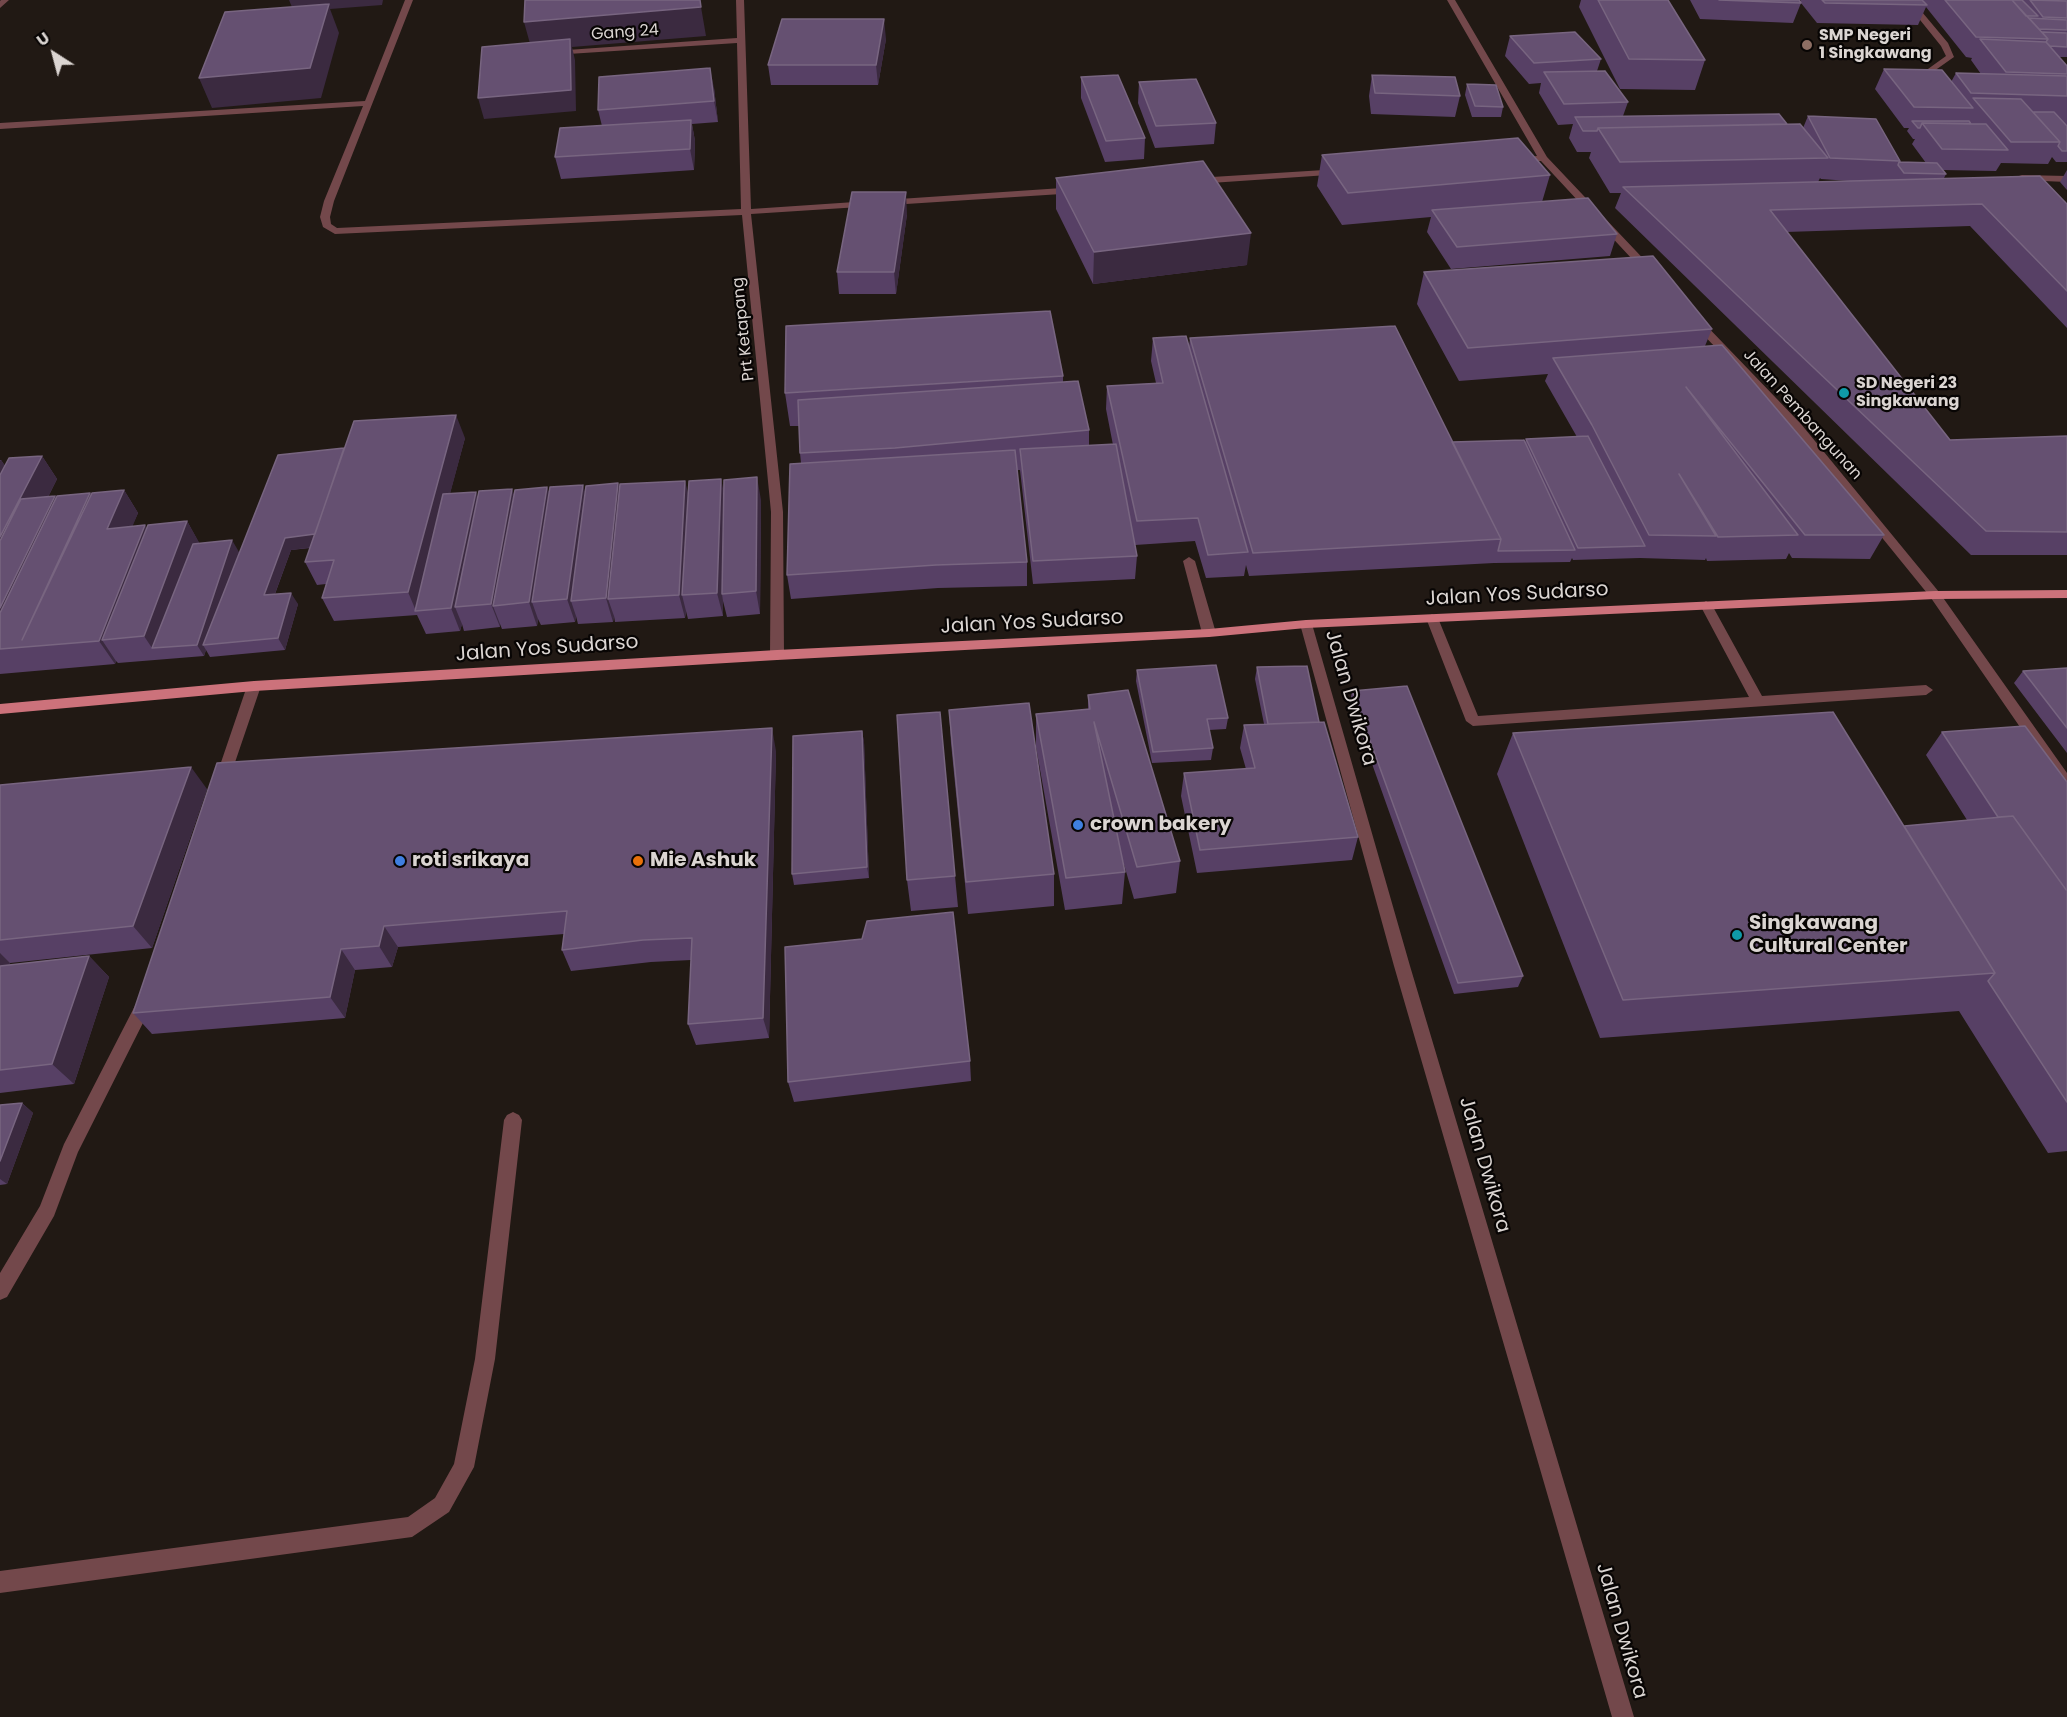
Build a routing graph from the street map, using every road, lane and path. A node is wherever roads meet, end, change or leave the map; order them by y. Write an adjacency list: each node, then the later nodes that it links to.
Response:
1 (5, 0): 6 (street)
2 (409, 0): 10 (street)
3 (740, 0): 7 (street, Prt Ketapang)
4 (1451, 0): 12 (street)
5 (1908, 0): 9 (street)
6 (0, 6)
7 (741, 40): 8 (street, Gang 24); 19 (street, Prt Ketapang)
8 (545, 54)
9 (1917, 81)
10 (368, 103): 11 (street); 19 (street)
11 (0, 126)
12 (1544, 158): 13 (street); 20 (street)
13 (1508, 160)
14 (1353, 171): 16 (street)
15 (2067, 179): 17 (street)
16 (1186, 182)
17 (2028, 185)
18 (1091, 189): 19 (street)
19 (746, 212): 29 (street, Prt Ketapang)
20 (1659, 281)
21 (1691, 315): 24 (street, Jalan Pembangunan)
22 (1189, 561): 28 (street)
23 (2067, 594): 24 (main road, Jalan Yos Sudarso)
24 (1935, 595): 25 (main road, Jalan Yos Sudarso); 34 (street, Jalan Pembangunan)
25 (1706, 605): 26 (main road, Jalan Yos Sudarso); 32 (street)
26 (1431, 618): 27 (main road, Jalan Yos Sudarso); 32 (street)
27 (1306, 624): 28 (main road, Jalan Yos Sudarso); 40 (street, Jalan Dwikora)
28 (1209, 633): 29 (main road, Jalan Yos Sudarso)
29 (777, 655): 30 (main road, Jalan Yos Sudarso)
30 (254, 686): 33 (main road, Jalan Yos Sudarso); 35 (street)
31 (1926, 690): 32 (street)
32 (1758, 702)
33 (0, 710)
34 (2067, 784)
35 (217, 796)
36 (153, 983): 38 (street)
37 (513, 1120): 39 (street)
38 (0, 1291)
39 (0, 1582)
40 (1623, 1717)

